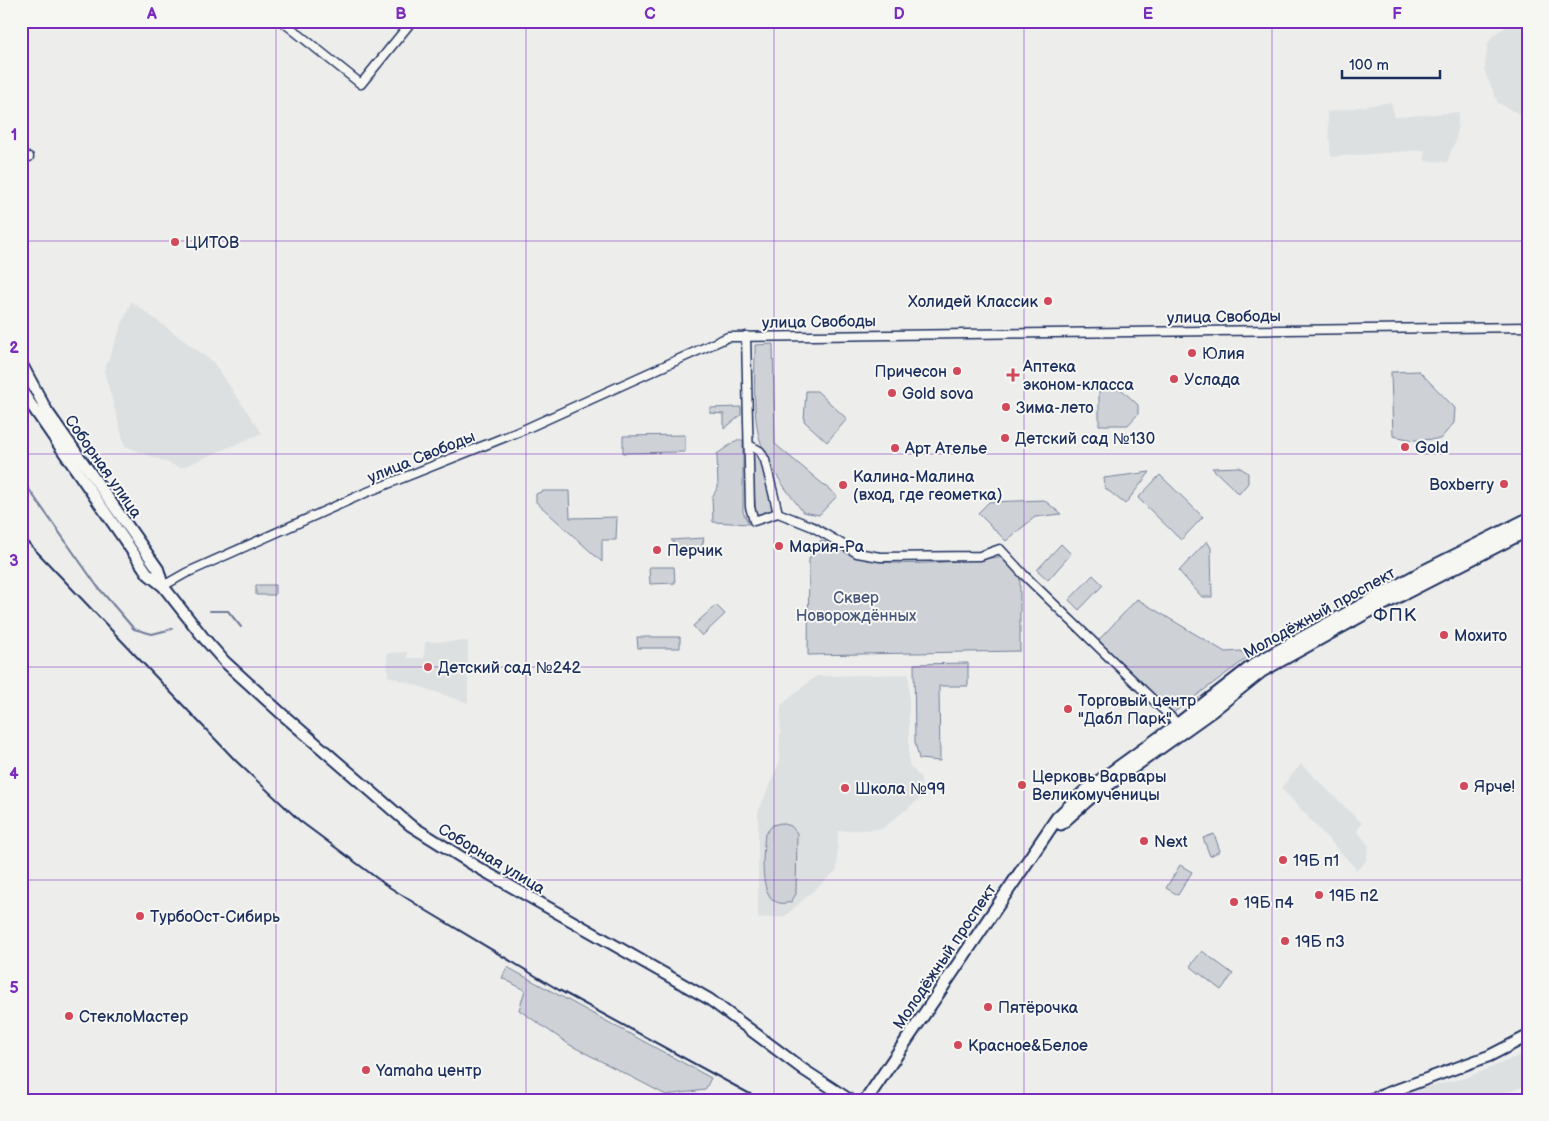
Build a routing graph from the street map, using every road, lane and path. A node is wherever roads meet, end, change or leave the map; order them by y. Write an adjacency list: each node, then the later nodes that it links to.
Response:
1 (282, 21): 2 (street)
2 (412, 21)
3 (1528, 327): 4 (street, улица Свободы)
4 (746, 336): 7 (street); 11 (street, улица Свободы)
5 (21, 363): 11 (street, Соборная улица)
6 (21, 390): 11 (street, Соборная улица)
7 (748, 445): 8 (street); 8 (street)
8 (778, 513): 12 (street)
9 (1528, 519): 12 (main road, Молодёжный проспект)
10 (1528, 530): 13 (main road, Молодёжный проспект)
11 (163, 586): 15 (street, Соборная улица)
12 (1178, 724): 13 (main road, Молодёжный проспект)
13 (1050, 832): 16 (main road, Молодёжный проспект)
14 (1528, 1036): 17 (street)
15 (850, 1100)
16 (866, 1100)
17 (1369, 1100)

